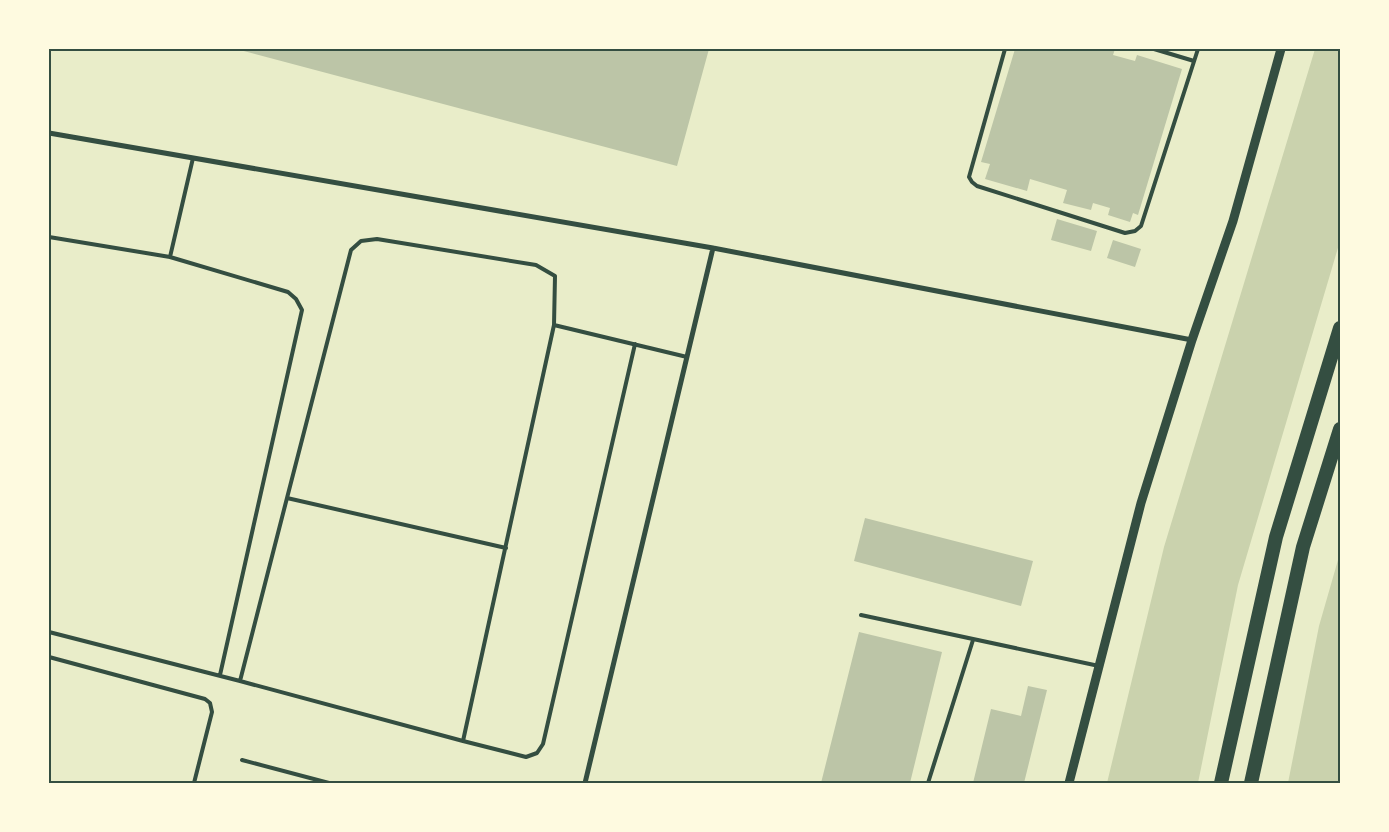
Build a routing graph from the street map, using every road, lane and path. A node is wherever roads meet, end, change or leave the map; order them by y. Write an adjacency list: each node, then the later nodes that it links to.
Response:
1 (1005, 49): 5 (lane)
2 (1154, 49): 5 (lane)
3 (1198, 49): 5 (lane)
4 (1281, 49): 13 (street)
5 (1194, 61)
6 (49, 133): 7 (street)
7 (193, 158): 9 (street); 10 (lane)
8 (49, 237): 10 (lane)
9 (714, 248): 13 (street); 15 (street)
10 (170, 257): 24 (lane)
11 (554, 325): 14 (lane); 17 (lane); 18 (lane)
12 (1340, 328): 33 (highway)
13 (1192, 340): 23 (street)
14 (634, 344): 15 (lane); 26 (lane)
15 (687, 357): 30 (street)
16 (1340, 429): 34 (highway)
17 (287, 498): 18 (lane); 25 (lane)
18 (506, 548): 26 (lane)
19 (861, 615): 21 (lane)
20 (49, 632): 24 (lane)
21 (973, 640): 23 (lane); 31 (lane)
22 (49, 657): 28 (lane)
23 (1099, 666): 32 (street)
24 (220, 676): 25 (lane)
25 (240, 681): 26 (lane)
26 (463, 741)
27 (242, 760): 29 (lane)
28 (194, 783)
29 (329, 783)
30 (585, 783)
31 (928, 783)
32 (1069, 783)
33 (1221, 783)
34 (1251, 783)

